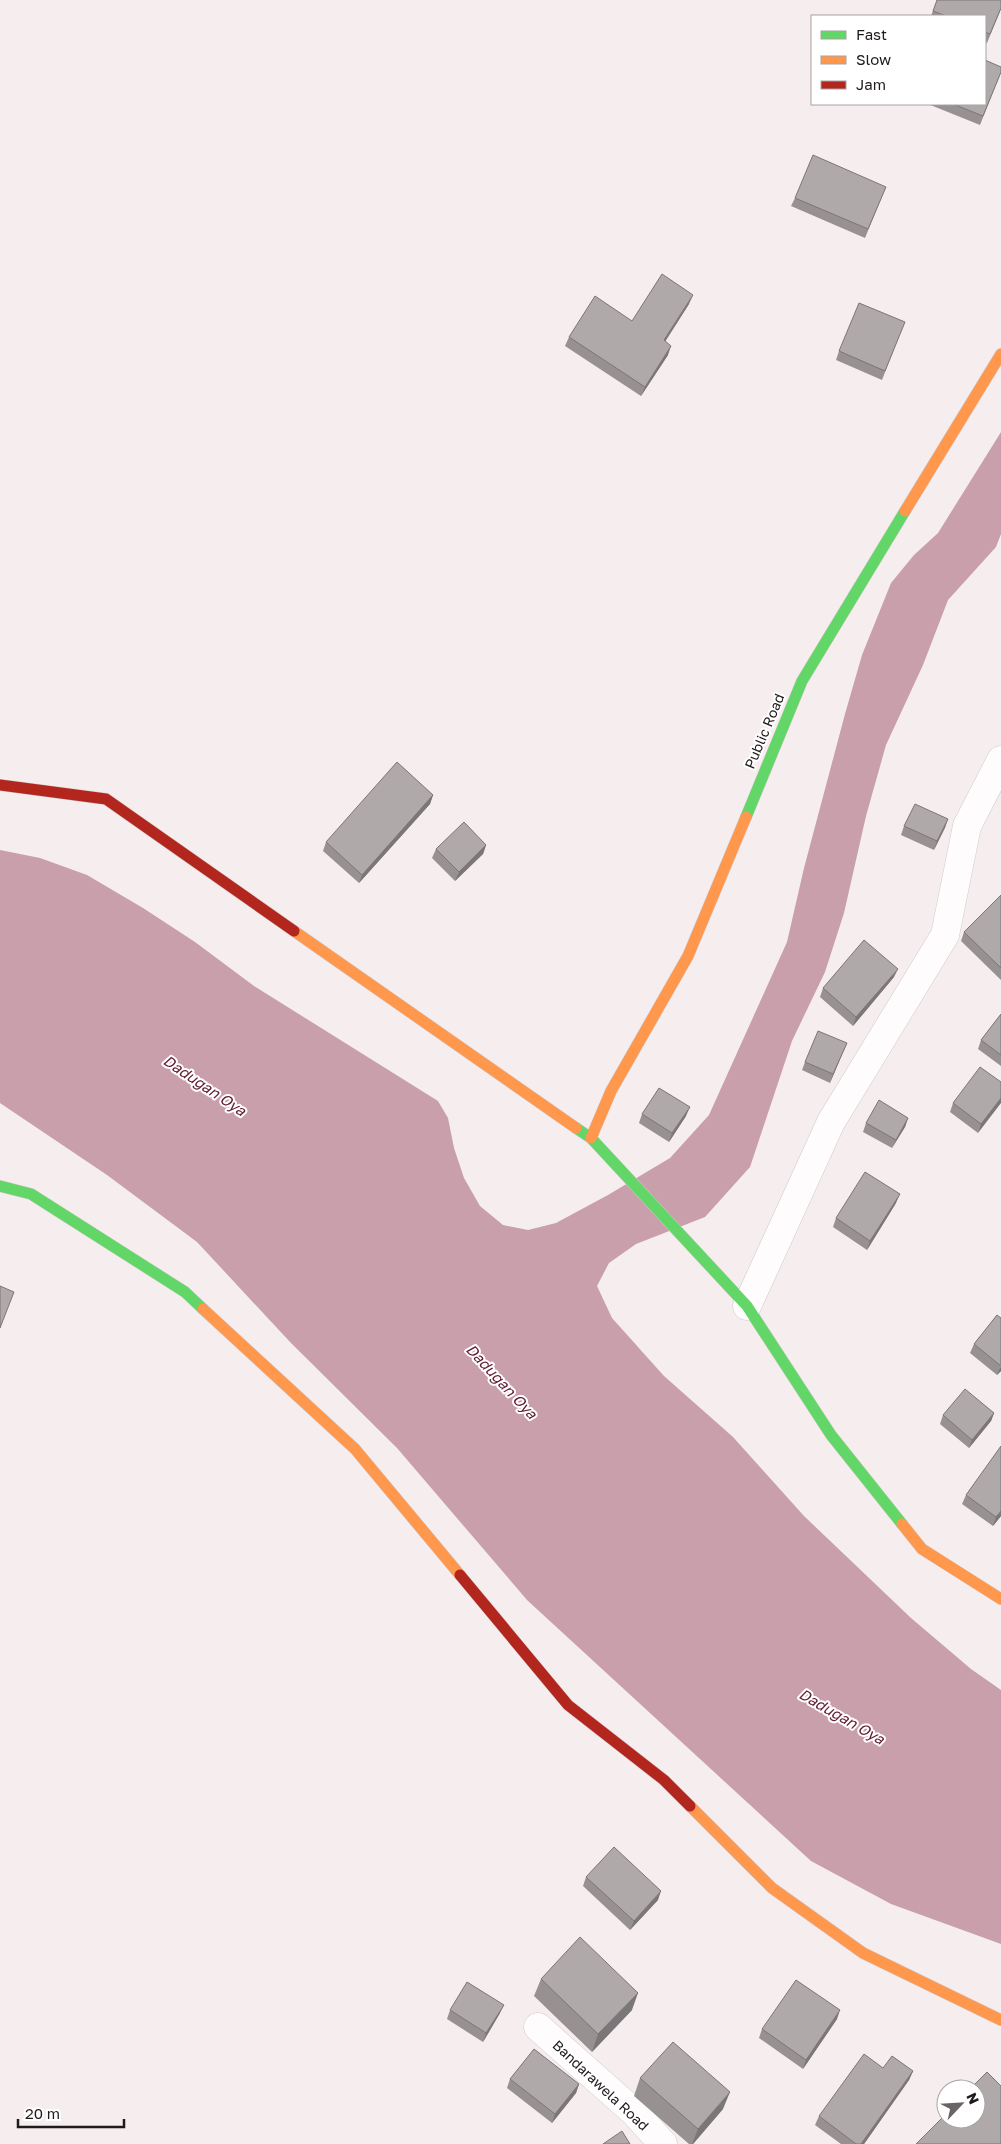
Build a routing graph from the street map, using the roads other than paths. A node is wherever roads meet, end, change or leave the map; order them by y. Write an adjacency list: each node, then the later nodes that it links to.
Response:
1 (1001, 354): 4 (street, Public Road)
2 (1001, 760): 6 (street)
3 (0, 786): 4 (street)
4 (591, 1138): 6 (street)
5 (0, 1186): 8 (street)
6 (747, 1306): 7 (street)
7 (1001, 1599)
8 (1001, 2020)
9 (538, 2027): 10 (street, Bandarawela Road)
10 (663, 2144)

